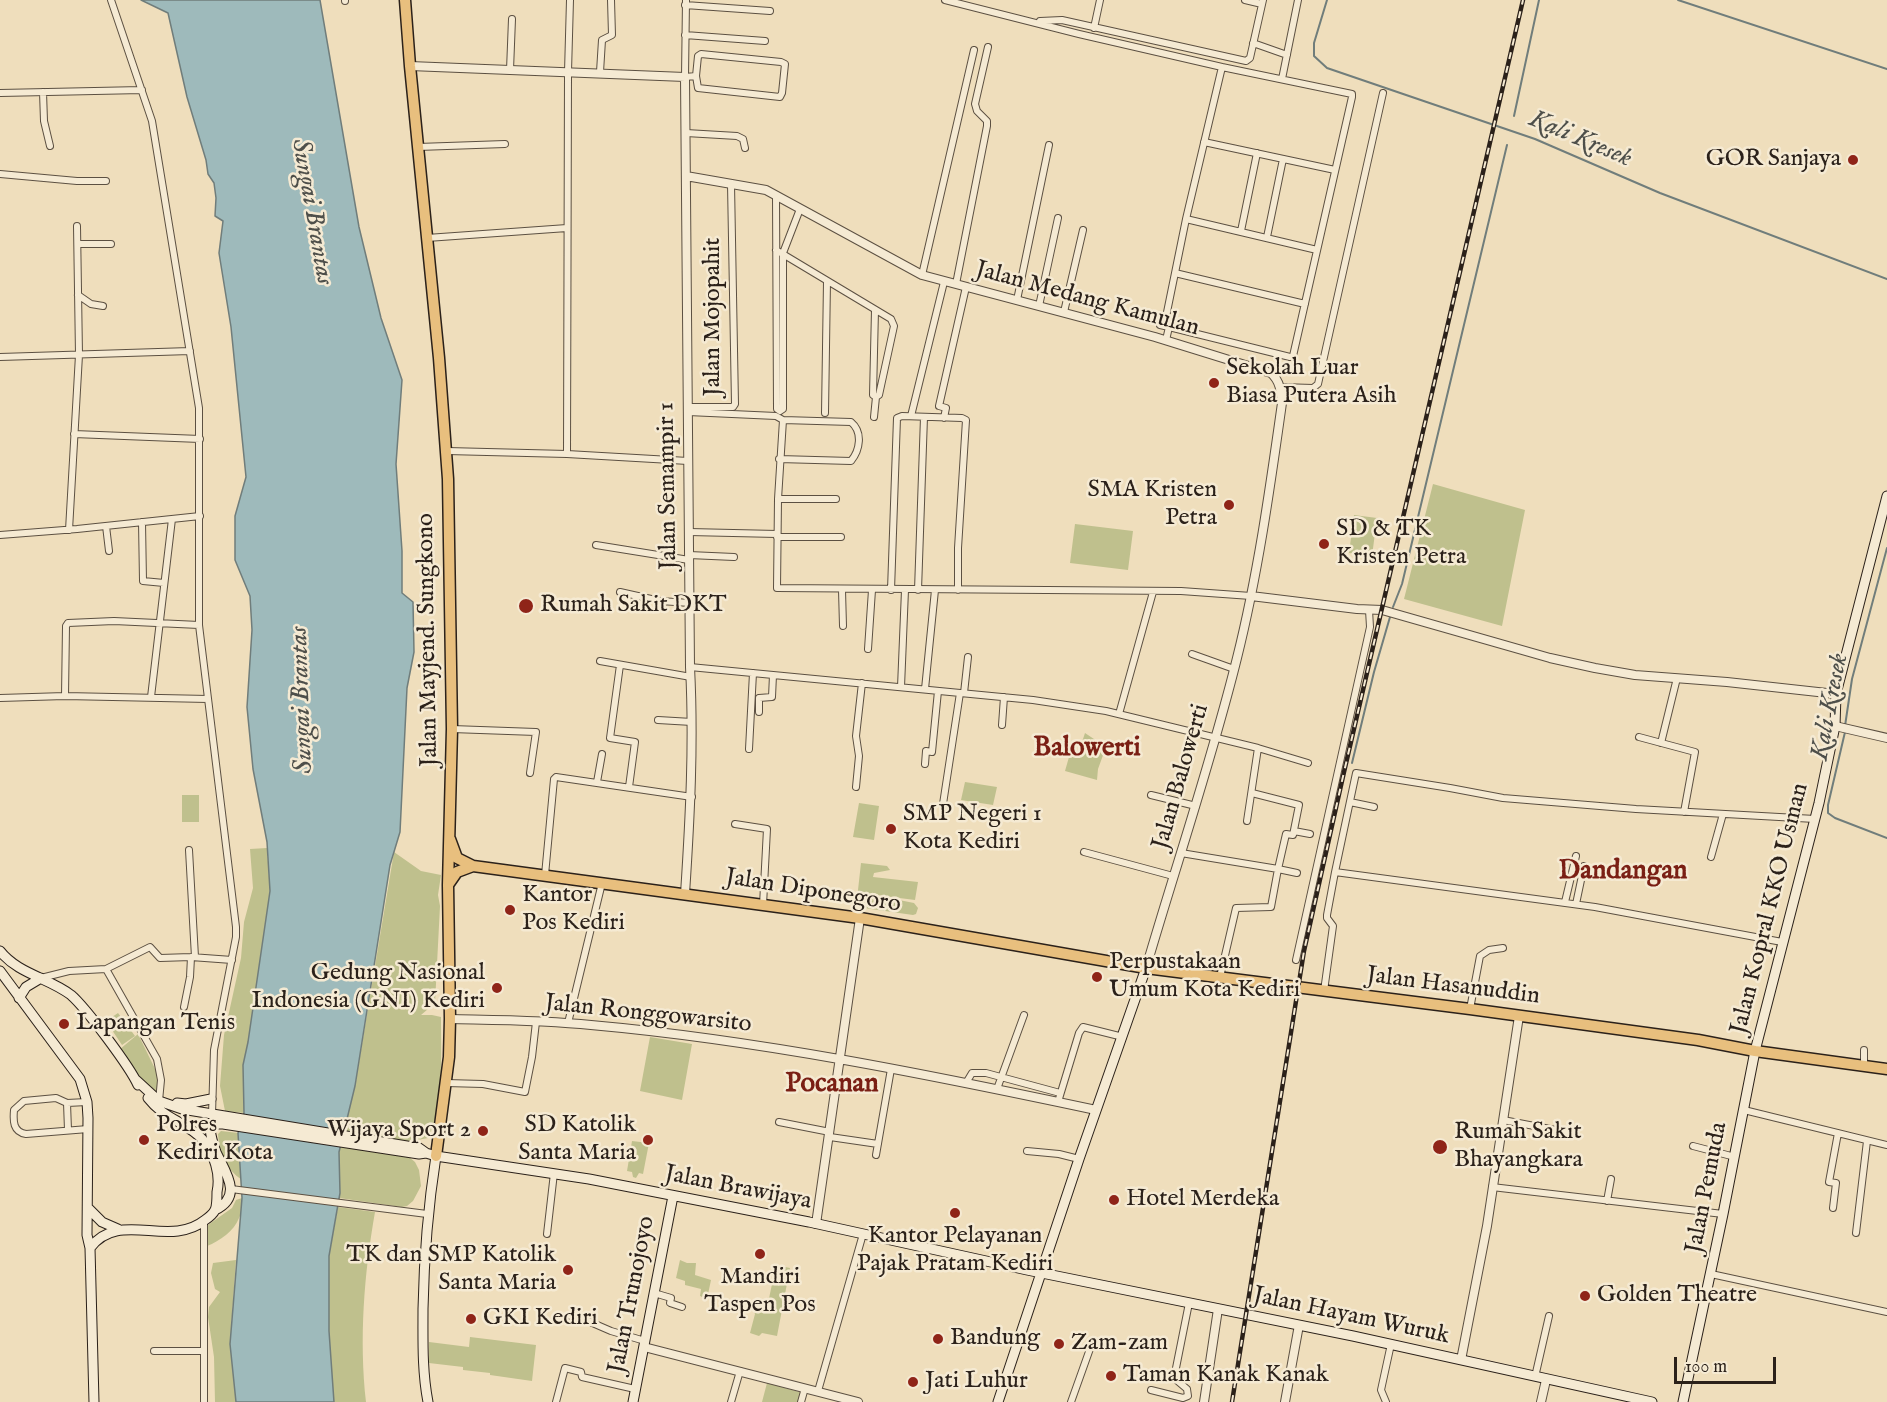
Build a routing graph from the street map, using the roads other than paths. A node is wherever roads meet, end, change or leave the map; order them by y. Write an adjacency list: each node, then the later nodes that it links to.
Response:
1 (111, 0): 29 (street)
2 (405, 0): 21 (main road, Jalan Mayjend. Sungkono)
3 (570, 0): 24 (street)
4 (611, 0): 25 (street)
5 (945, 0): 13 (street)
6 (1100, 0): 14 (street)
7 (1245, 0): 10 (street)
8 (1298, 0): 20 (street)
9 (686, 2): 11 (street); 15 (street)
10 (1262, 2): 17 (street)
11 (770, 11)
12 (512, 19): 23 (street)
13 (1033, 21): 14 (street); 22 (street)
14 (1094, 28): 17 (street)
15 (685, 35): 16 (street); 26 (street)
16 (765, 41)
17 (1253, 43): 20 (street)
18 (988, 47): 66 (street)
19 (974, 50): 63 (street)
20 (1287, 55): 28 (street)
21 (410, 66): 23 (street); 38 (main road, Jalan Mayjend. Sungkono)
22 (1222, 67): 28 (street); 34 (street)
23 (510, 70): 24 (street)
24 (568, 72): 25 (street); 52 (street)
25 (600, 72): 26 (street)
26 (685, 76): 27 (street); 33 (street, Jalan Semampir 1)
27 (696, 76): 27 (street)
28 (1282, 79): 42 (street)
29 (142, 90): 30 (street); 81 (street)
30 (43, 92): 31 (street); 37 (street)
31 (0, 93)
32 (1383, 93): 84 (street)
33 (686, 133): 39 (street); 44 (street, Jalan Semampir 1)
34 (1204, 142): 40 (street); 50 (street)
35 (505, 144): 38 (street)
36 (1049, 145): 69 (street)
37 (50, 146)
38 (418, 147): 56 (main road, Jalan Mayjend. Sungkono)
39 (745, 148)
40 (1257, 153): 41 (street); 54 (street)
41 (1283, 159): 42 (street); 55 (street)
42 (1335, 170): 60 (street)
43 (0, 174): 45 (street)
44 (686, 176): 46 (street, Jalan Medang Kamulan); 86 (street, Jalan Semampir 1)
45 (106, 181)
46 (731, 184): 47 (street, Jalan Medang Kamulan); 86 (street, Jalan Mojopahit)
47 (776, 196): 48 (street, Jalan Medang Kamulan); 59 (street)
48 (800, 209): 61 (street); 63 (street, Jalan Medang Kamulan)
49 (1058, 218): 72 (street)
50 (1186, 219): 54 (street); 62 (street)
51 (77, 226): 57 (street)
52 (567, 228): 56 (street); 96 (street)
53 (1083, 230): 75 (street)
54 (1240, 231): 55 (street)
55 (1267, 237): 60 (street)
56 (426, 238): 95 (main road, Jalan Mayjend. Sungkono)
57 (78, 243): 58 (street); 68 (street)
58 (111, 244)
59 (776, 250): 61 (street); 73 (street)
60 (1317, 250): 70 (street)
61 (783, 253): 64 (street); 73 (street)
62 (1175, 273): 70 (street); 76 (street)
63 (922, 275): 65 (street, Jalan Medang Kamulan)
64 (827, 281): 74 (street); 87 (street)
65 (944, 282): 66 (street, Jalan Medang Kamulan); 88 (street)
66 (956, 284): 67 (street, Jalan Medang Kamulan)
67 (966, 287): 69 (street, Jalan Medang Kamulan); 91 (street)
68 (78, 295): 71 (street); 82 (street)
69 (1017, 300): 72 (street, Jalan Medang Kamulan)
70 (1305, 304): 78 (street)
71 (104, 306)
72 (1040, 306): 75 (street, Jalan Medang Kamulan)
73 (779, 308): 73 (street)
74 (875, 310): 85 (street); 85 (street)
75 (1064, 312): 79 (street, Jalan Medang Kamulan)
76 (1166, 317): 77 (street); 78 (street)
77 (1160, 325): 78 (street); 79 (street)
78 (1169, 327): 80 (street)
79 (1155, 337): 80 (street, Jalan Medang Kamulan)
80 (1166, 340): 84 (street, Jalan Medang Kamulan)
81 (190, 351): 82 (street); 94 (street)
82 (79, 356): 83 (street); 93 (street)
83 (0, 357)
84 (1280, 387): 125 (street)
85 (876, 397): 89 (street)
86 (688, 410): 92 (street); 98 (street, Jalan Semampir 1)
87 (825, 413)
88 (911, 416): 90 (street); 118 (street)
89 (874, 417)
90 (924, 417): 91 (street); 120 (street)
91 (944, 418): 122 (street)
92 (783, 420): 97 (street); 97 (street)
93 (74, 434): 94 (street); 106 (street)
94 (200, 439): 102 (street)
95 (447, 450): 96 (street); 159 (main road, Jalan Mayjend. Sungkono)
96 (567, 454): 98 (street)
97 (779, 459): 100 (street)
98 (688, 461): 107 (street, Jalan Semampir 1)
99 (1887, 496): 147 (main road, Jalan Kopral KKO Usman)
100 (778, 499): 101 (street); 109 (street)
101 (836, 499)
102 (200, 516): 103 (street); 129 (street)
103 (172, 519): 104 (street); 115 (street)
104 (142, 522): 105 (street); 115 (street)
105 (106, 526): 106 (street); 112 (street)
106 (69, 530): 108 (street)
107 (689, 532): 109 (street); 114 (street, Jalan Semampir 1)
108 (0, 535)
109 (777, 535): 110 (street); 116 (street)
110 (841, 537)
111 (596, 545): 114 (street)
112 (109, 551)
113 (734, 557): 114 (street)
114 (689, 558): 126 (street, Jalan Semampir 1)
115 (164, 583): 128 (street)
116 (842, 590): 117 (street); 130 (street)
117 (872, 590): 118 (street); 131 (street)
118 (891, 590): 119 (street)
119 (905, 590): 120 (street); 143 (street)
120 (918, 590): 121 (street)
121 (935, 590): 122 (street); 144 (street)
122 (958, 590): 124 (street)
123 (620, 592): 126 (street)
124 (1153, 592): 125 (street); 154 (street)
125 (1251, 596): 127 (street); 137 (street, Jalan Balowerti)
126 (690, 603): 136 (street, Jalan Semampir 1)
127 (1370, 609): 141 (street); 212 (street)
128 (160, 623): 129 (street); 148 (street); 149 (street)
129 (199, 626): 152 (street)
130 (843, 626)
131 (868, 649)
132 (1192, 654): 137 (street)
133 (968, 657): 146 (street)
134 (600, 662): 135 (street)
135 (620, 665): 140 (street); 171 (street)
136 (690, 667): 138 (street); 140 (street, Jalan Semampir 1)
137 (1234, 669): 162 (street, Jalan Balowerti)
138 (753, 673): 139 (street); 165 (street)
139 (773, 675): 142 (street); 153 (street)
140 (691, 677): 156 (street, Jalan Semampir 1)
141 (1677, 678): 147 (street); 163 (street)
142 (862, 683): 143 (street); 172 (street)
143 (901, 687): 144 (street)
144 (925, 689): 145 (street)
145 (938, 691): 146 (street); 168 (street)
146 (962, 693): 151 (street); 177 (street)
147 (1836, 694): 158 (main road, Jalan Kopral KKO Usman)
148 (65, 696): 149 (street); 150 (street)
149 (151, 697): 152 (street)
150 (0, 698)
151 (1004, 698): 154 (street); 157 (street)
152 (204, 699): 211 (street)
153 (759, 711)
154 (1119, 714): 162 (street)
155 (658, 720): 156 (street)
156 (692, 722): 175 (street, Jalan Semampir 1)
157 (1002, 725)
158 (1840, 727): 161 (street); 182 (main road, Jalan Kopral KKO Usman)
159 (452, 729): 169 (street); 187 (main road, Jalan Mayjend. Sungkono)
160 (1639, 737): 163 (street)
161 (1887, 738)
162 (1215, 739): 164 (street); 178 (street, Jalan Balowerti)
163 (1661, 743): 180 (street)
164 (1258, 748): 167 (street); 173 (street)
165 (749, 749)
166 (602, 754): 170 (street)
167 (1308, 763)
168 (925, 764)
169 (530, 773)
170 (597, 782): 171 (street); 198 (street)
171 (629, 787): 175 (street)
172 (856, 787)
173 (1252, 793): 183 (street); 185 (street)
174 (1151, 795): 178 (street)
175 (692, 797): 202 (street, Jalan Semampir 1)
176 (1350, 802): 179 (street); 180 (street); 196 (street)
177 (944, 804)
178 (1196, 806): 190 (street, Jalan Balowerti)
179 (1374, 807)
180 (1684, 812): 181 (street)
181 (1723, 814): 182 (street); 192 (street)
182 (1815, 819): 207 (main road, Jalan Kopral KKO Usman)
183 (1247, 820)
184 (735, 824): 205 (street)
185 (1294, 831): 186 (street); 195 (street)
186 (1310, 834)
187 (450, 839): 193 (main road); 201 (main road, Jalan Mayjend. Sungkono)
188 (189, 850): 210 (street)
189 (1084, 852): 199 (street)
190 (1181, 853): 195 (street); 199 (street, Jalan Balowerti)
191 (1576, 856): 203 (street)
192 (1712, 857)
193 (473, 866): 198 (main road, Jalan Diponegoro); 201 (main road)
194 (1584, 866): 204 (street)
195 (1278, 869): 197 (street); 216 (street)
196 (1335, 872): 203 (street); 218 (street)
197 (1297, 873)
198 (545, 875): 200 (main road, Jalan Diponegoro)
199 (1173, 876): 213 (street, Jalan Balowerti)
200 (602, 882): 202 (main road, Jalan Diponegoro); 226 (street)
201 (448, 885): 224 (main road, Jalan Mayjend. Sungkono)
202 (686, 894): 205 (main road, Jalan Diponegoro)
203 (1565, 902): 204 (street)
204 (1576, 904): 207 (street)
205 (763, 905): 206 (main road, Jalan Diponegoro)
206 (860, 918): 213 (main road, Jalan Diponegoro); 230 (street)
207 (1782, 942): 229 (main road, Jalan Kopral KKO Usman)
208 (1503, 948): 221 (street)
209 (0, 951): 217 (main road)
210 (193, 957): 211 (street); 214 (street); 220 (street)
211 (232, 960): 240 (street)
212 (1296, 960)
213 (1146, 968): 216 (main road, Jalan Hasanuddin); 227 (main road)
214 (106, 969): 217 (street); 244 (street)
215 (0, 970): 219 (main road)
216 (1220, 977): 218 (main road, Jalan Hasanuddin)
217 (41, 978): 219 (main road); 235 (main road)
218 (1324, 991): 221 (main road, Jalan Hasanuddin)
219 (19, 998): 242 (main road)
220 (184, 1007)
221 (1470, 1009): 223 (main road, Jalan Hasanuddin)
222 (1024, 1015): 234 (street)
223 (1519, 1016): 229 (main road, Jalan Hasanuddin); 249 (street)
224 (450, 1019): 225 (street, Jalan Ronggowarsito); 236 (main road, Jalan Mayjend. Sungkono)
225 (536, 1022): 226 (street, Jalan Ronggowarsito); 236 (street)
226 (568, 1023): 230 (street, Jalan Ronggowarsito)
227 (1123, 1037): 239 (street); 245 (main road)
228 (1864, 1050): 231 (street)
229 (1755, 1051): 231 (main road, Jalan Hasanuddin); 246 (main road, Jalan Pemuda)
230 (840, 1060): 232 (street, Jalan Ronggowarsito); 255 (street)
231 (1864, 1067): 233 (main road, Jalan Hasanuddin)
232 (891, 1069): 237 (street, Jalan Ronggowarsito); 257 (street)
233 (1887, 1070)
234 (1002, 1077): 237 (street); 238 (street); 239 (street)
235 (135, 1079): 244 (main road); 273 (main road)
236 (446, 1083): 261 (main road, Jalan Mayjend. Sungkono)
237 (966, 1083): 238 (street, Jalan Ronggowarsito)
238 (997, 1089): 241 (street, Jalan Ronggowarsito)
239 (1060, 1093): 241 (street)
240 (211, 1099): 244 (main road); 247 (street)
241 (1058, 1101): 245 (street, Jalan Ronggowarsito)
242 (87, 1102): 243 (street); 251 (main road)
243 (67, 1103): 252 (street); 252 (street)
244 (163, 1103): 247 (main road, Jalan Brawijaya)
245 (1096, 1110): 264 (main road)
246 (1744, 1110): 254 (street); 263 (main road, Jalan Pemuda)
247 (212, 1114): 248 (main road, Jalan Brawijaya)
248 (224, 1120): 261 (main road, Jalan Brawijaya); 268 (main road)
249 (1503, 1120): 253 (street); 267 (street)
250 (779, 1122): 255 (street)
251 (88, 1129): 252 (street); 272 (main road)
252 (68, 1130)
253 (1571, 1133)
254 (1838, 1133): 256 (street); 271 (street)
255 (830, 1135): 257 (street); 277 (street)
256 (1867, 1141): 258 (street); 279 (street)
257 (878, 1144): 262 (street)
258 (1887, 1145)
259 (1693, 1146): 263 (street)
260 (1027, 1151): 264 (street)
261 (431, 1154): 265 (main road, Jalan Brawijaya); 274 (main road, Jalan Mayjend. Sungkono)
262 (876, 1155)
263 (1735, 1157): 275 (main road, Jalan Pemuda)
264 (1079, 1159): 283 (main road)
265 (554, 1173): 269 (main road, Jalan Brawijaya); 280 (street)
266 (1611, 1179): 270 (street)
267 (1492, 1187): 270 (street); 298 (street)
268 (231, 1189): 273 (main road); 274 (street)
269 (673, 1196): 277 (main road, Jalan Brawijaya); 285 (main road, Jalan Trunojoyo)
270 (1607, 1201): 275 (street)
271 (1833, 1208)
272 (89, 1209): 278 (main road); 282 (main road)
273 (215, 1210): 276 (main road)
274 (427, 1214): 308 (main road, Jalan Mayjend. Sungkono)
275 (1723, 1214): 284 (main road, Jalan Pemuda)
276 (204, 1221): 278 (main road); 297 (street)
277 (816, 1224): 281 (main road, Jalan Brawijaya)
278 (121, 1229): 282 (main road)
279 (1856, 1233)
280 (547, 1234)
281 (863, 1234): 283 (main road, Jalan Brawijaya); 305 (street)
282 (90, 1248): 306 (main road)
283 (1041, 1273): 286 (main road, Jalan Hayam Wuruk); 314 (main road)
284 (1711, 1274): 289 (street); 321 (main road, Jalan Pemuda)
285 (654, 1293): 287 (street); 293 (main road, Jalan Trunojoyo)
286 (1189, 1303): 288 (main road, Jalan Hayam Wuruk); 304 (street)
287 (682, 1307)
288 (1218, 1309): 292 (main road, Jalan Hayam Wuruk); 316 (street)
289 (1887, 1312)
290 (571, 1316): 293 (street)
291 (1549, 1316): 300 (street)
292 (1299, 1325): 294 (main road, Jalan Hayam Wuruk); 317 (street)
293 (645, 1344): 299 (street); 303 (main road, Jalan Trunojoyo)
294 (1391, 1344): 298 (main road, Jalan Hayam Wuruk); 318 (street)
295 (1091, 1346): 315 (street)
296 (154, 1351): 297 (street)
297 (204, 1351): 307 (street)
298 (1461, 1360): 300 (main road, Jalan Hayam Wuruk)
299 (740, 1371): 302 (street); 311 (street)
300 (1535, 1377): 301 (main road, Jalan Hayam Wuruk)
301 (1546, 1380): 319 (street); 320 (main road, Jalan Hayam Wuruk)
302 (805, 1388): 305 (street); 312 (street)
303 (635, 1389): 309 (street); 310 (main road, Jalan Trunojoyo)
304 (1151, 1390)
305 (818, 1391): 313 (street)
306 (94, 1402)
307 (204, 1402)
308 (428, 1402)
309 (556, 1402)
310 (633, 1402)
311 (731, 1402)
312 (801, 1402)
313 (858, 1402)
314 (998, 1402)
315 (1071, 1402)
316 (1204, 1402)
317 (1285, 1402)
318 (1386, 1402)
319 (1541, 1402)
320 (1653, 1402)
321 (1683, 1402)

